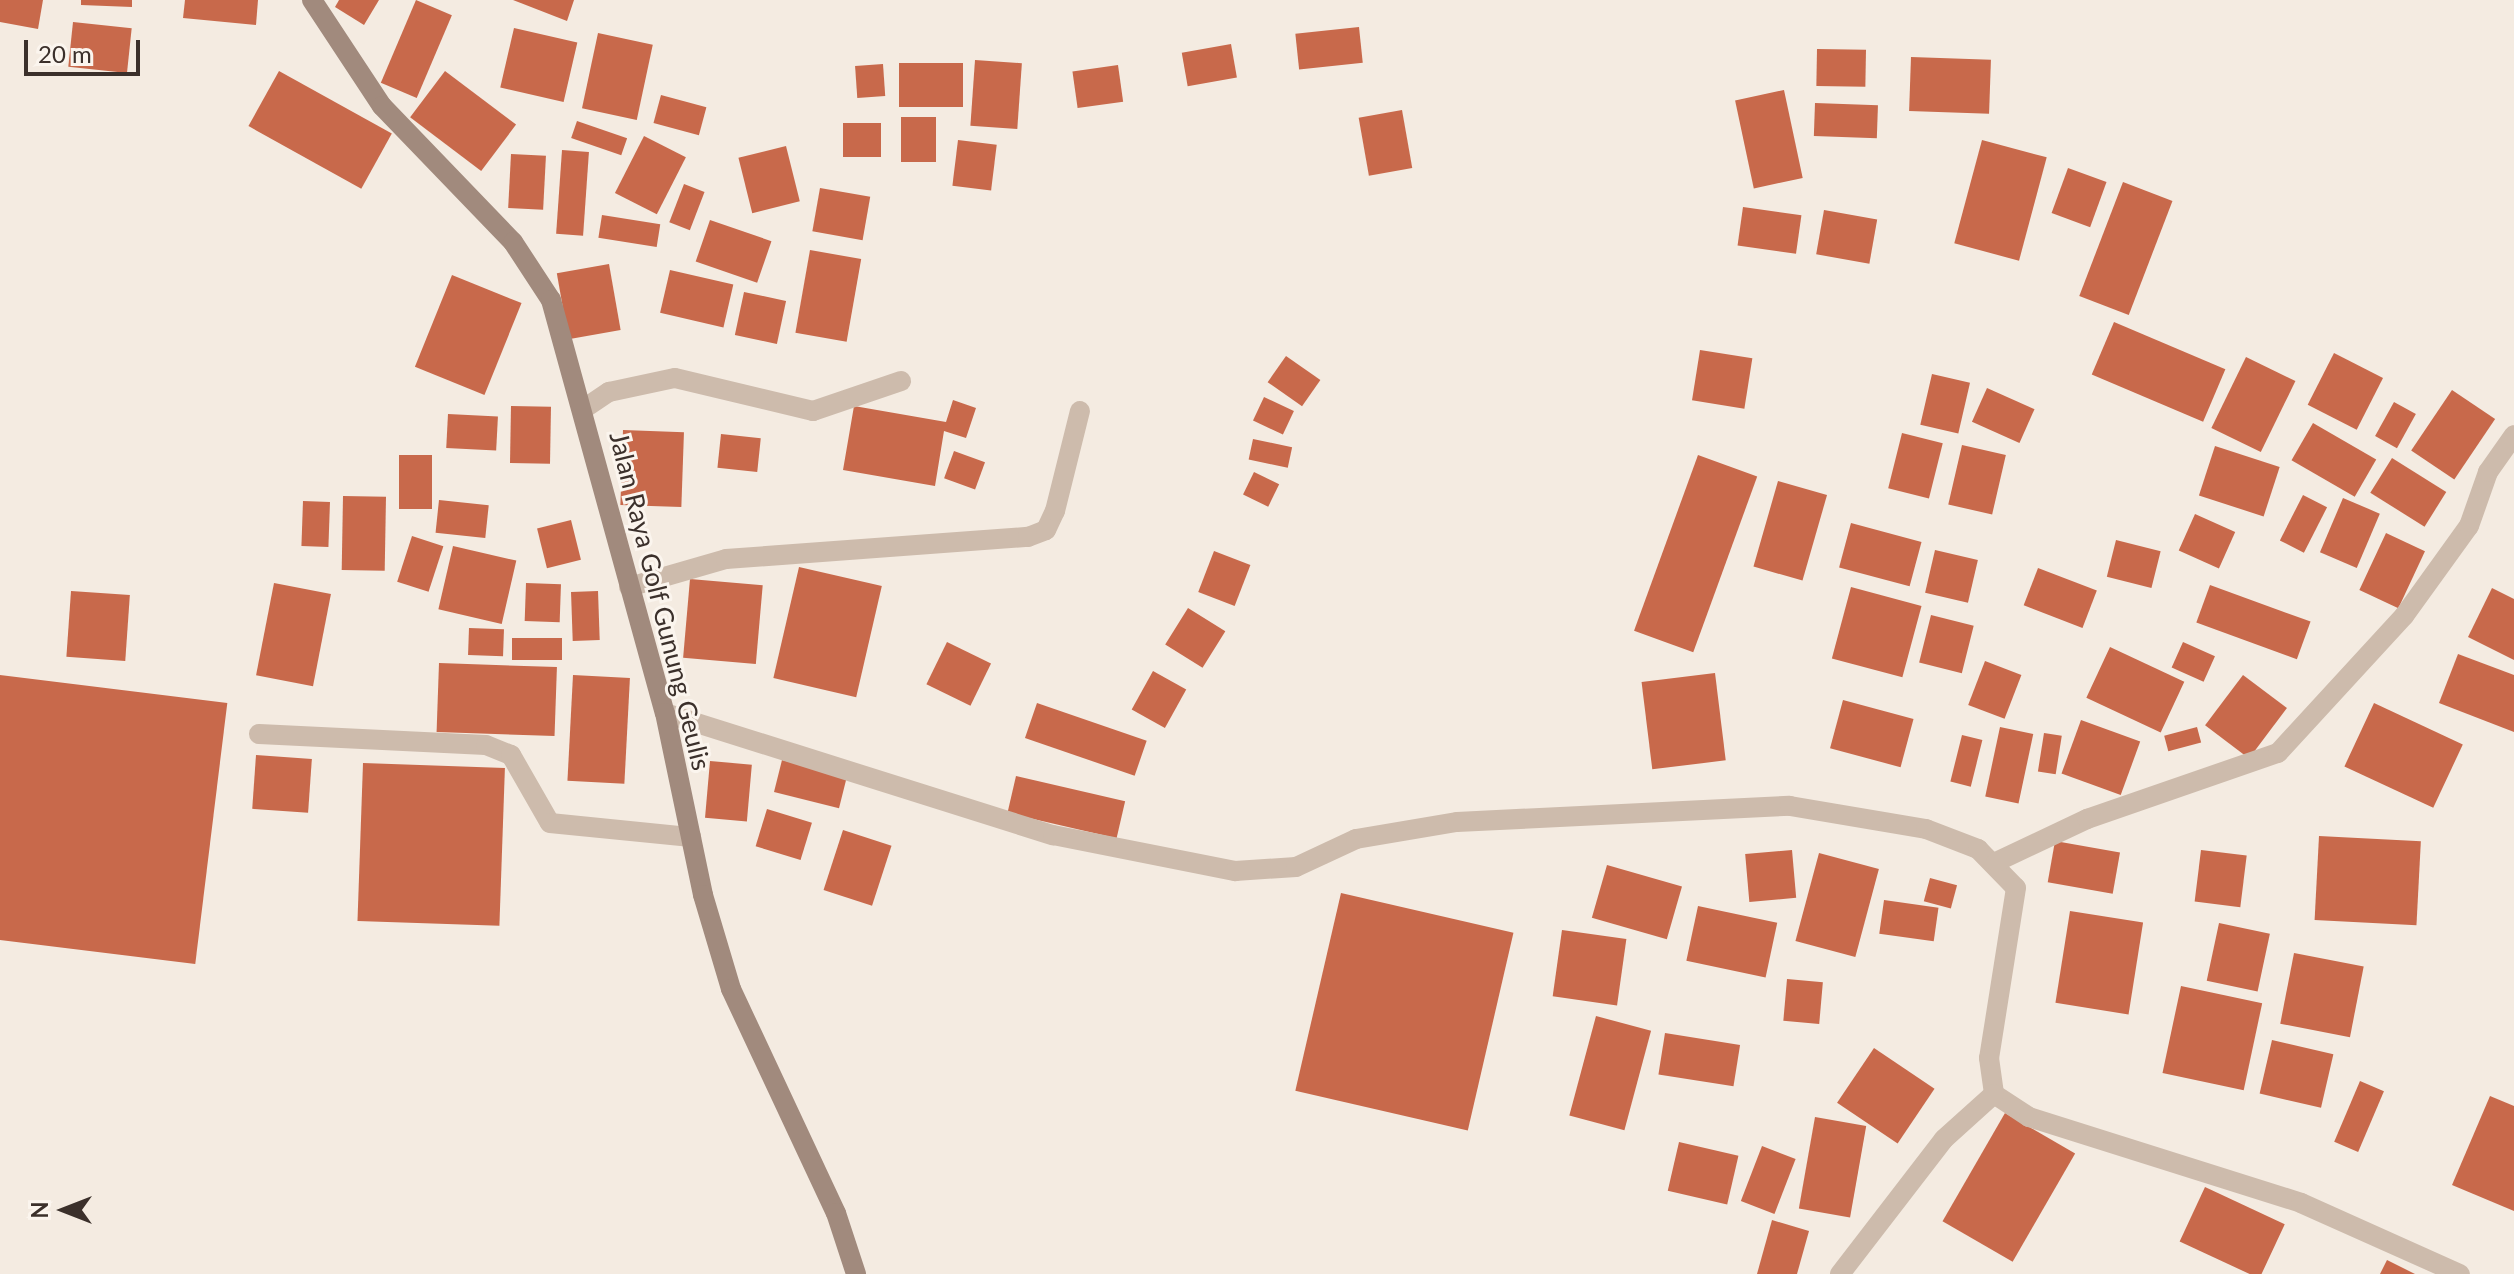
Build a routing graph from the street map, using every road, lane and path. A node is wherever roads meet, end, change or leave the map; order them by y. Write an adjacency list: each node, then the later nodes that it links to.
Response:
1 (312, 0): 3 (main road, Jalan Raya Golf Gunung Geulis)
2 (901, 381): 3 (street)
3 (585, 408): 6 (main road, Jalan Raya Golf Gunung Geulis)
4 (1080, 411): 6 (street)
5 (2514, 435): 10 (street)
6 (629, 587): 7 (main road, Jalan Raya Golf Gunung Geulis)
7 (665, 713): 9 (main road, Jalan Raya Golf Gunung Geulis); 10 (street)
8 (259, 734): 9 (street)
9 (691, 837): 12 (main road, Jalan Raya Golf Gunung Geulis)
10 (1996, 862): 11 (street)
11 (1994, 1094): 13 (street); 14 (street)
12 (856, 1274)
13 (1840, 1274)
14 (2460, 1274)

